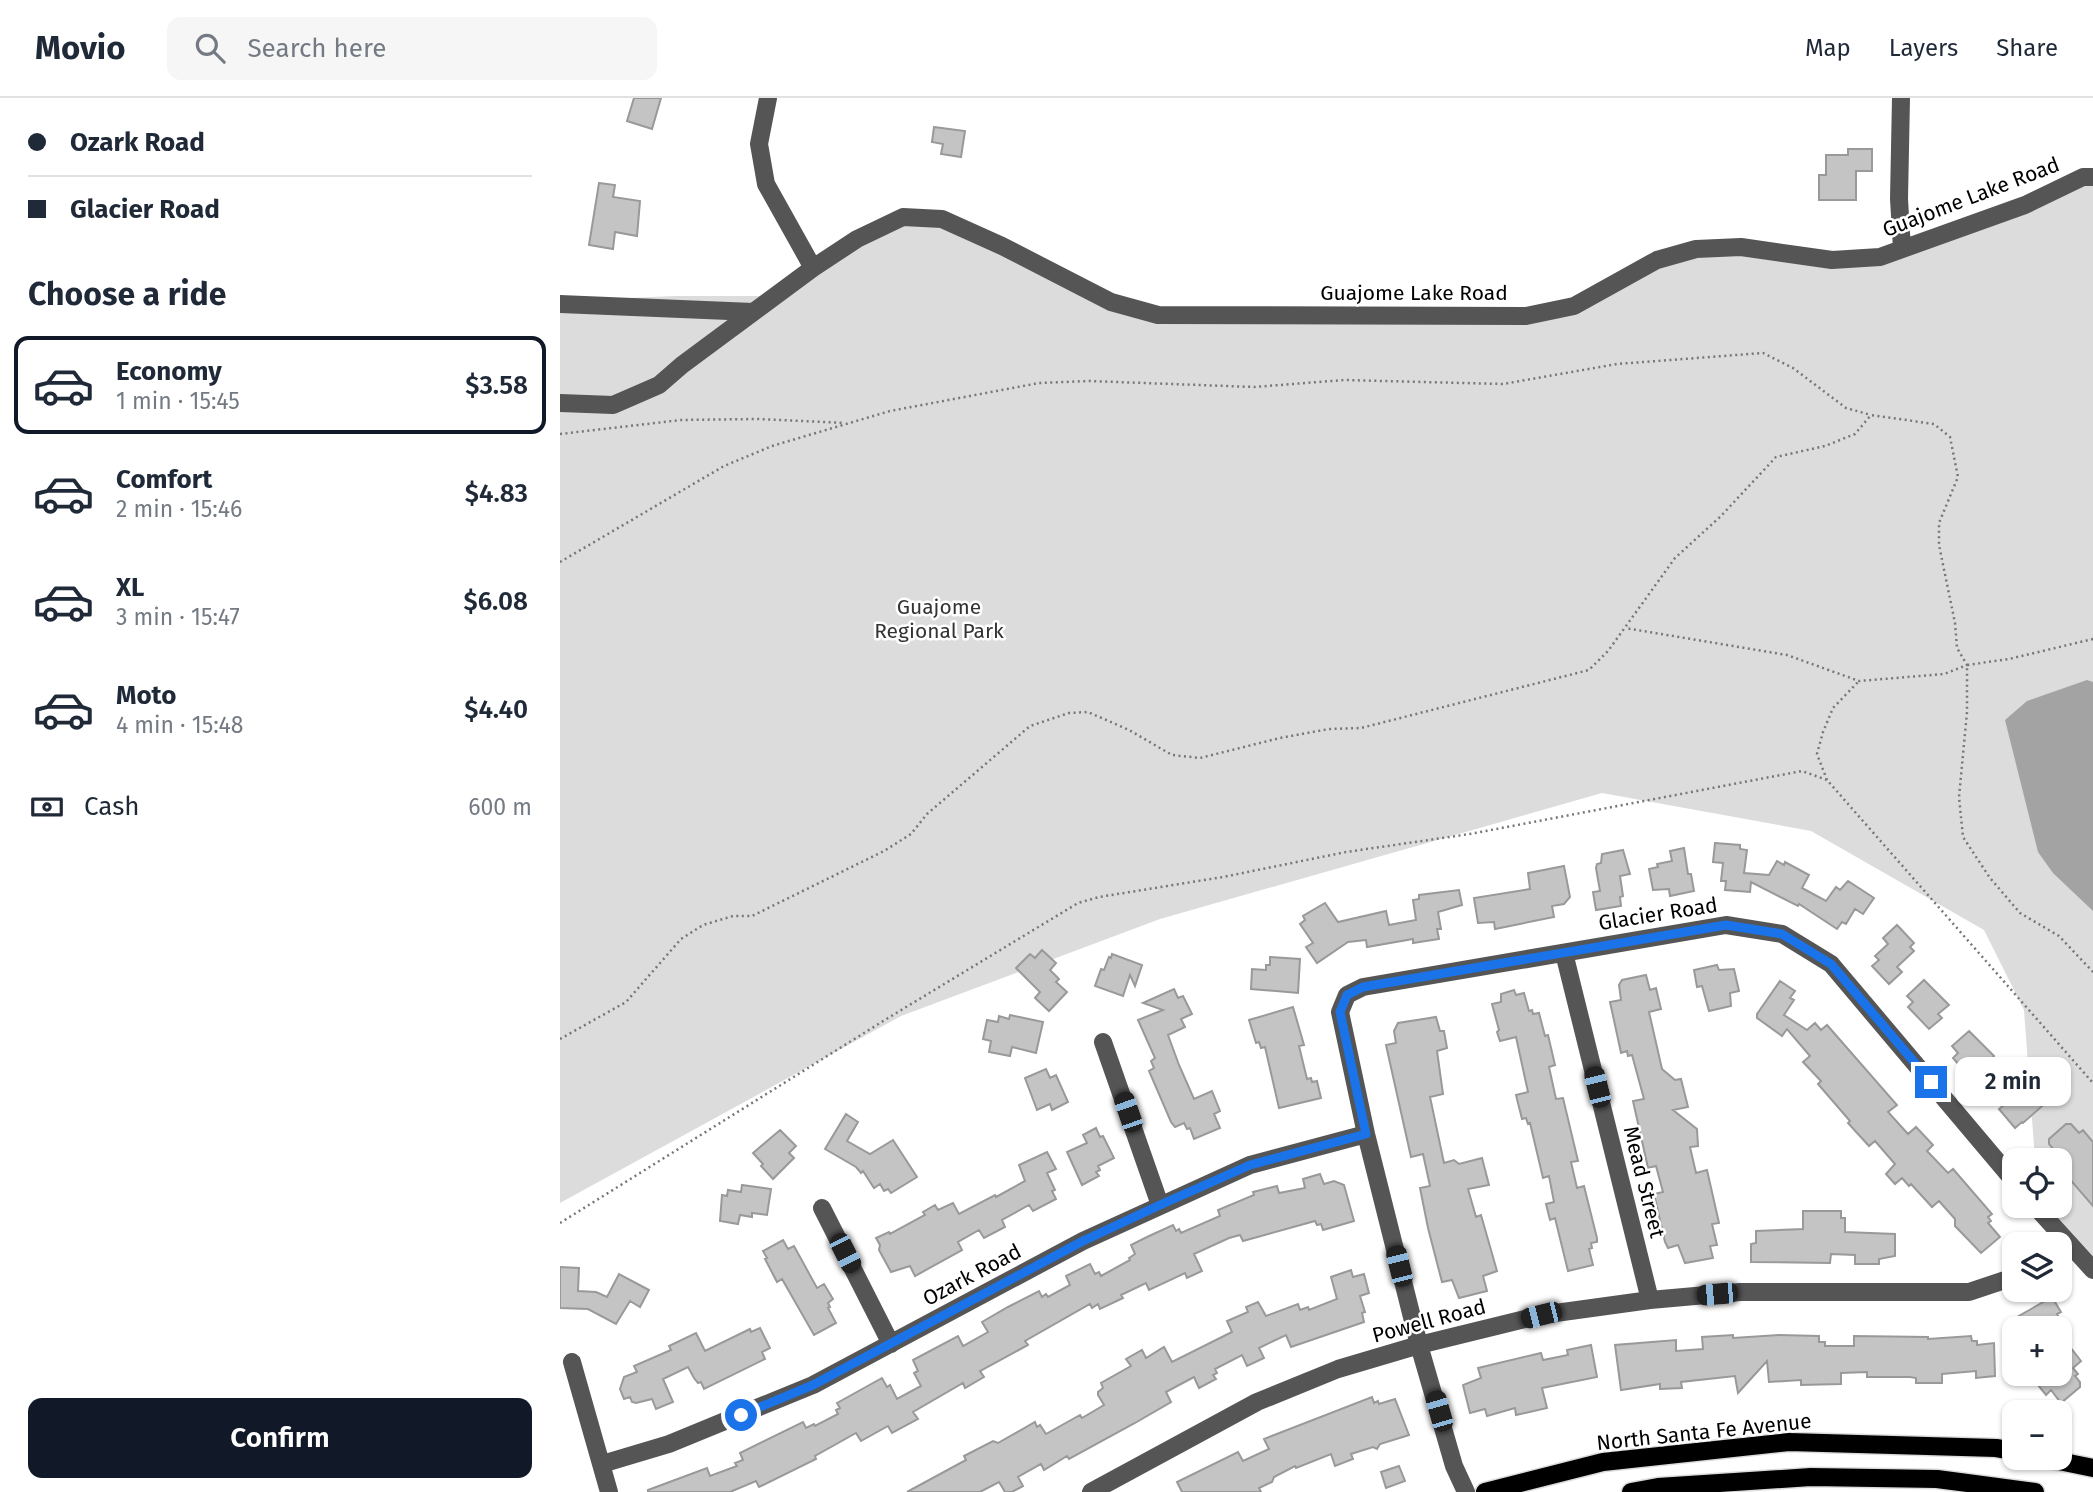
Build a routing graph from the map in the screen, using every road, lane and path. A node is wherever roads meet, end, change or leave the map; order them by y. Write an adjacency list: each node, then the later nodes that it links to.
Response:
1 (768, 98): 5 (street)
2 (1901, 98): 4 (street)
3 (2093, 177): 4 (street, Guajome Lake Road)
4 (1902, 249): 5 (street, Guajome Lake Road)
5 (813, 268): 7 (street, Guajome Lake Road)
6 (560, 304): 7 (street)
7 (753, 312): 8 (street, Guajome Lake Road)
8 (560, 403)
9 (1871, 415): 10 (path); 13 (path); 15 (path)
10 (848, 423): 11 (path); 12 (path)
11 (560, 434)
12 (560, 562)
13 (1625, 628): 16 (path); 20 (path)
14 (2093, 639): 15 (path)
15 (1967, 665): 16 (path); 19 (path)
16 (1859, 681): 17 (path)
17 (1827, 780): 22 (path); 27 (path)
18 (1564, 953): 23 (street, Glacier Road); 24 (street, Glacier Road); 31 (street, Mead Street)
19 (2093, 972)
20 (560, 1039)
21 (1103, 1042): 25 (street)
22 (2093, 1083)
23 (1366, 1134): 25 (street, Ozark Road); 33 (street)
24 (2002, 1167)
25 (1160, 1205): 32 (street, Ozark Road)
26 (822, 1208): 32 (street)
27 (560, 1223)
28 (2072, 1252): 29 (street)
29 (2093, 1270)
30 (2002, 1281): 31 (street, Powell Road)
31 (1650, 1300): 33 (street, Powell Road)
32 (891, 1343): 36 (street, Ozark Road)
33 (1419, 1345): 40 (street, Powell Road); 41 (street)
34 (572, 1362): 36 (street)
35 (2002, 1449): 42 (main road, North Santa Fe Avenue)
36 (602, 1464): 39 (street)
37 (2072, 1464): 38 (main road)
38 (2093, 1468)
39 (610, 1492)
40 (1091, 1492)
41 (1466, 1492)
42 (1485, 1492)
43 (1631, 1492): 44 (main road)
44 (2035, 1492)

